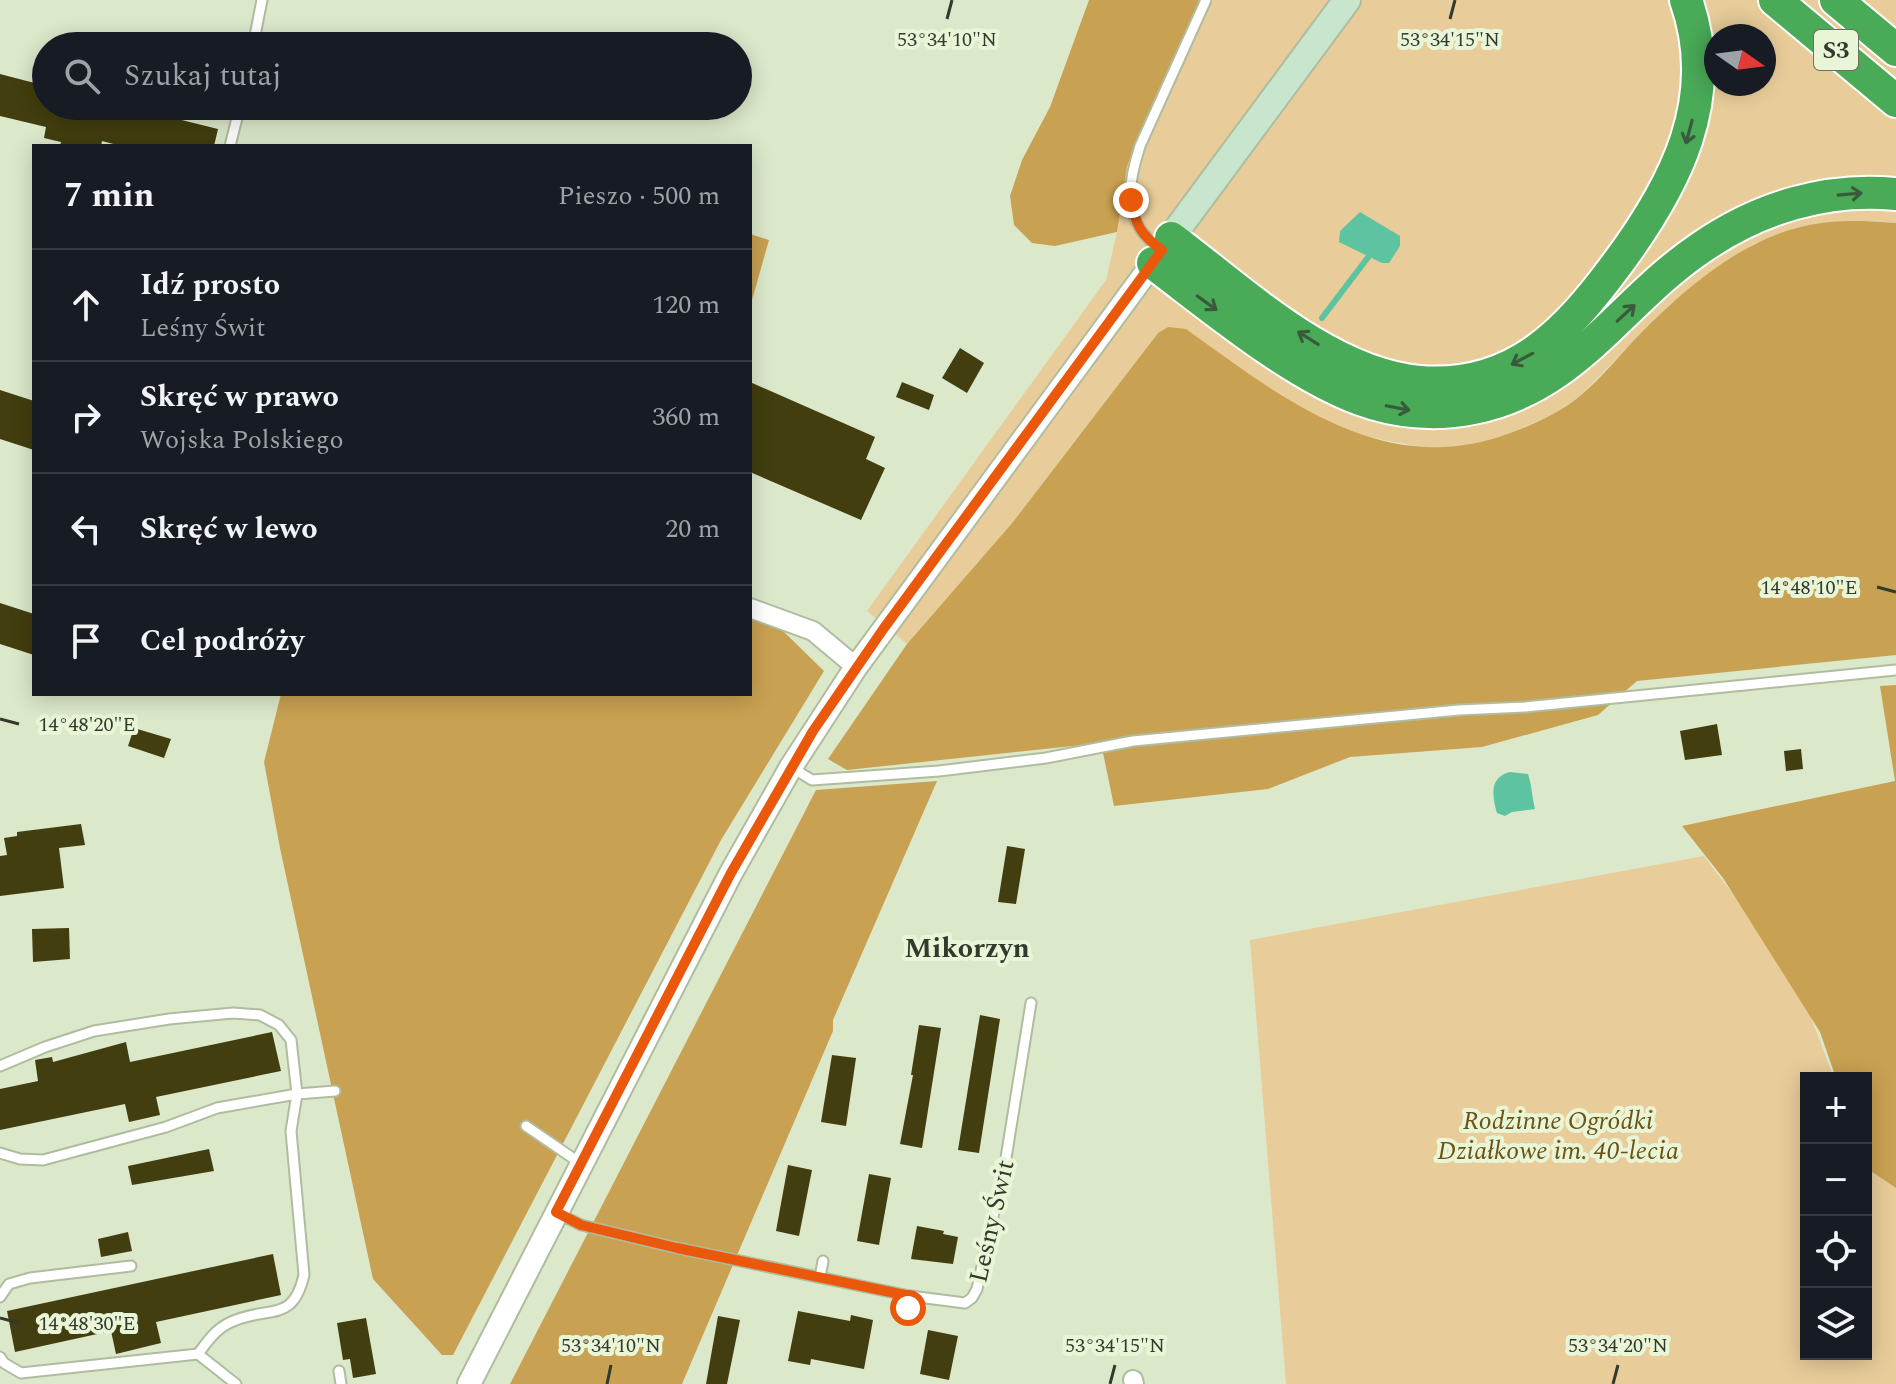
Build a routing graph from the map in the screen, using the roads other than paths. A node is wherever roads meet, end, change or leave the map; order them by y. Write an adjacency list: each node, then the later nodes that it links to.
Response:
1 (262, 0): 7 (lane)
2 (1206, 0): 13 (lane)
3 (1347, 0): 13 (main road)
4 (1686, 0): 13 (highway, one-way to 13)
5 (1775, 0): 9 (highway, S3)
6 (1836, 0): 8 (highway, S3)
7 (256, 32)
8 (1896, 50)
9 (1896, 101)
10 (236, 120): 11 (lane)
11 (230, 144)
12 (1896, 194): 13 (highway, one-way to 12)
13 (1162, 250): 15 (street)
14 (752, 609): 15 (street)
15 (856, 667): 17 (street)
16 (1896, 670): 17 (lane)
17 (791, 767): 24 (street)
18 (1031, 1003): 29 (lane, Leśny Świt)
19 (0, 1066): 21 (lane)
20 (335, 1091): 21 (lane)
21 (297, 1094): 23 (lane); 32 (lane)
22 (526, 1126): 24 (lane)
23 (0, 1153)
24 (580, 1163): 25 (street)
25 (556, 1212): 28 (lane, Leśny Świt); 37 (street)
26 (823, 1261): 28 (lane)
27 (131, 1266): 30 (lane)
28 (820, 1277): 29 (lane, Leśny Świt)
29 (910, 1296): 31 (lane)
30 (0, 1297)
31 (908, 1308)
32 (198, 1354): 33 (lane); 35 (lane)
33 (0, 1357)
34 (339, 1371): 36 (lane)
35 (236, 1384)
36 (341, 1384)
37 (469, 1384)

